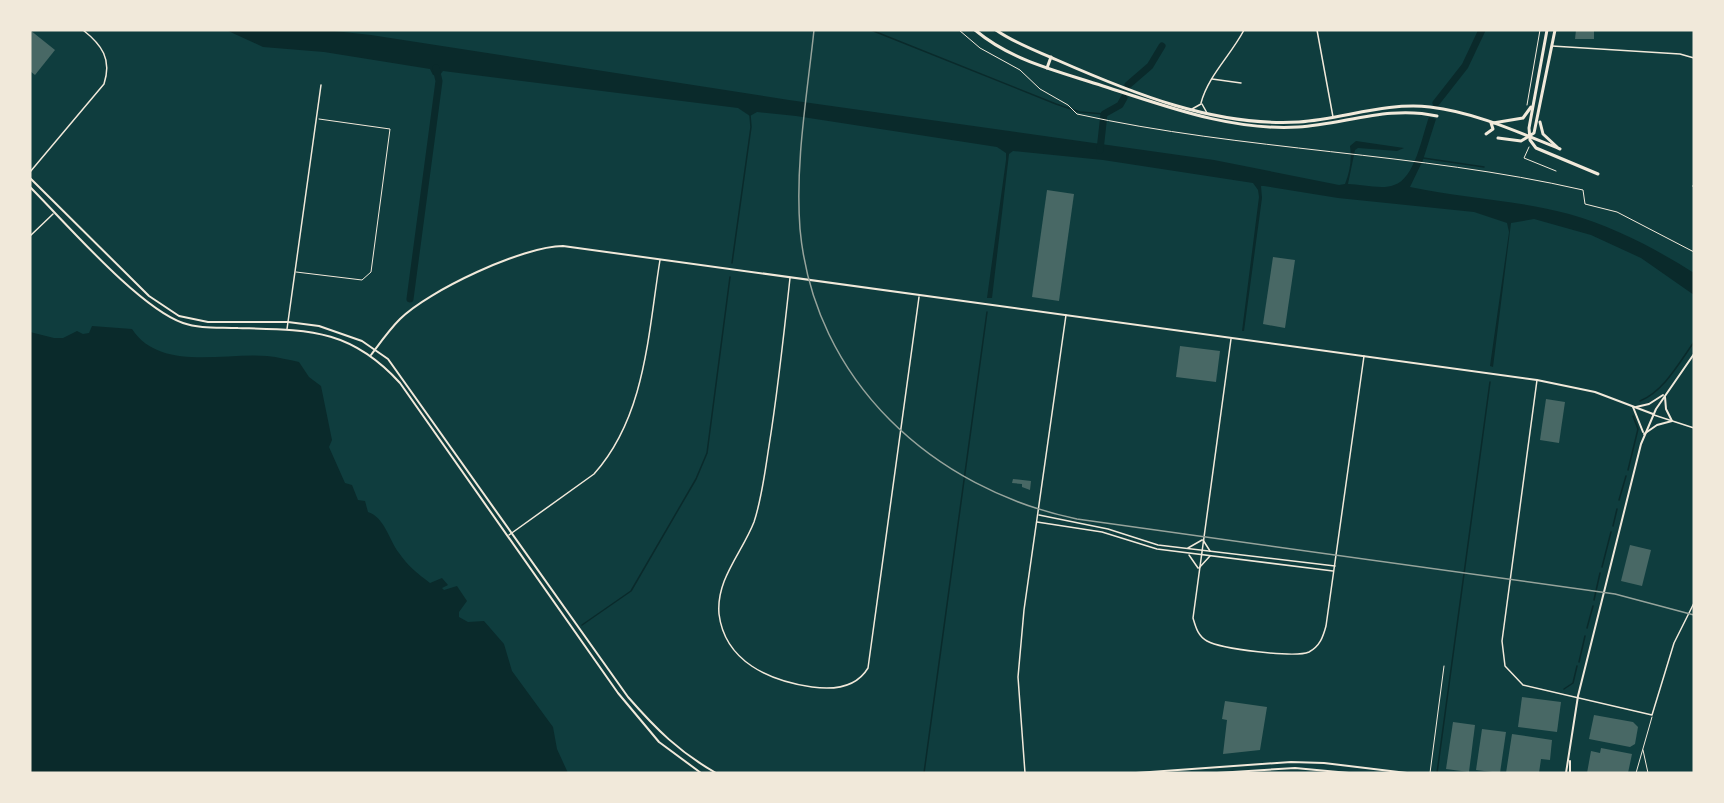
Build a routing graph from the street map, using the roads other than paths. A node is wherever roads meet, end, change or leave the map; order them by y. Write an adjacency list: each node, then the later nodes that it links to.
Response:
1 (83, 30): 29 (street)
2 (975, 30): 11 (main road)
3 (996, 30): 9 (main road)
4 (1244, 30): 12 (street)
5 (1317, 30): 21 (street)
6 (1547, 30): 15 (main road)
7 (1555, 30): 8 (main road)
8 (1552, 46): 10 (street); 18 (main road)
9 (1051, 57): 11 (main road); 17 (main road)
10 (1694, 58)
11 (1047, 68): 20 (main road)
12 (1212, 79): 13 (street); 16 (street)
13 (1240, 83)
14 (321, 85): 22 (street)
15 (1534, 101): 23 (main road); 26 (main road)
16 (1201, 103): 17 (street); 19 (street)
17 (1191, 109): 19 (main road)
18 (1540, 111): 24 (main road); 26 (main road)
19 (1208, 114): 21 (main road)
20 (1437, 116)
21 (1333, 117): 23 (main road)
22 (317, 119): 36 (street); 36 (lane)
23 (1491, 123): 25 (main road); 26 (main road)
24 (1540, 128): 28 (main road); 28 (main road)
25 (1486, 134)
26 (1530, 137): 27 (main road); 28 (main road); 30 (main road)
27 (1498, 138)
28 (1550, 145)
29 (30, 172)
30 (1598, 174)
31 (30, 178): 40 (main road)
32 (30, 187): 33 (main road)
33 (55, 212): 34 (street); 41 (main road)
34 (30, 236)
35 (660, 260): 37 (main road); 43 (main road); 56 (street)
36 (296, 272): 40 (street)
37 (790, 278): 38 (main road); 38 (street)
38 (920, 296): 39 (main road)
39 (1066, 315): 42 (main road); 54 (street)
40 (288, 321): 41 (street); 43 (main road)
41 (287, 330): 45 (main road)
42 (1231, 338): 46 (main road); 58 (street)
43 (375, 349): 45 (main road); 56 (main road)
44 (1694, 354): 48 (main road)
45 (371, 355): 57 (main road)
46 (1364, 356): 47 (main road); 65 (street)
47 (1538, 380): 49 (main road); 70 (street)
48 (1665, 394): 49 (main road); 50 (main road); 51 (main road)
49 (1633, 408): 50 (main road); 53 (main road)
50 (1653, 414): 51 (street); 53 (main road)
51 (1672, 421): 52 (street); 53 (main road)
52 (1694, 428)
53 (1644, 435): 70 (main road)
54 (1038, 514): 55 (street); 59 (street)
55 (1037, 522): 62 (street); 76 (street)
56 (512, 533): 57 (street); 75 (main road)
57 (508, 536): 74 (main road)
58 (1202, 539): 59 (street); 60 (street); 61 (street)
59 (1188, 548): 60 (street)
60 (1200, 550): 61 (street); 63 (street)
61 (1211, 552): 65 (street)
62 (1188, 554): 63 (street); 66 (street)
63 (1200, 555): 64 (street); 66 (street)
64 (1210, 556): 66 (street); 67 (street)
65 (1335, 566): 67 (street)
66 (1198, 569): 67 (street)
67 (1334, 571)
68 (1694, 603): 71 (street)
69 (1444, 666): 81 (lane)
70 (1578, 696): 71 (street); 73 (main road)
71 (1652, 715): 72 (lane)
72 (1642, 748): 84 (lane); 85 (lane)
73 (1570, 758): 82 (main road); 83 (main road)
74 (701, 773)
75 (716, 773)
76 (1025, 773)
77 (1137, 773): 80 (main road)
78 (1217, 773): 79 (main road)
79 (1349, 773)
80 (1407, 773)
81 (1430, 773)
82 (1566, 773)
83 (1570, 773)
84 (1636, 773)
85 (1648, 773)

